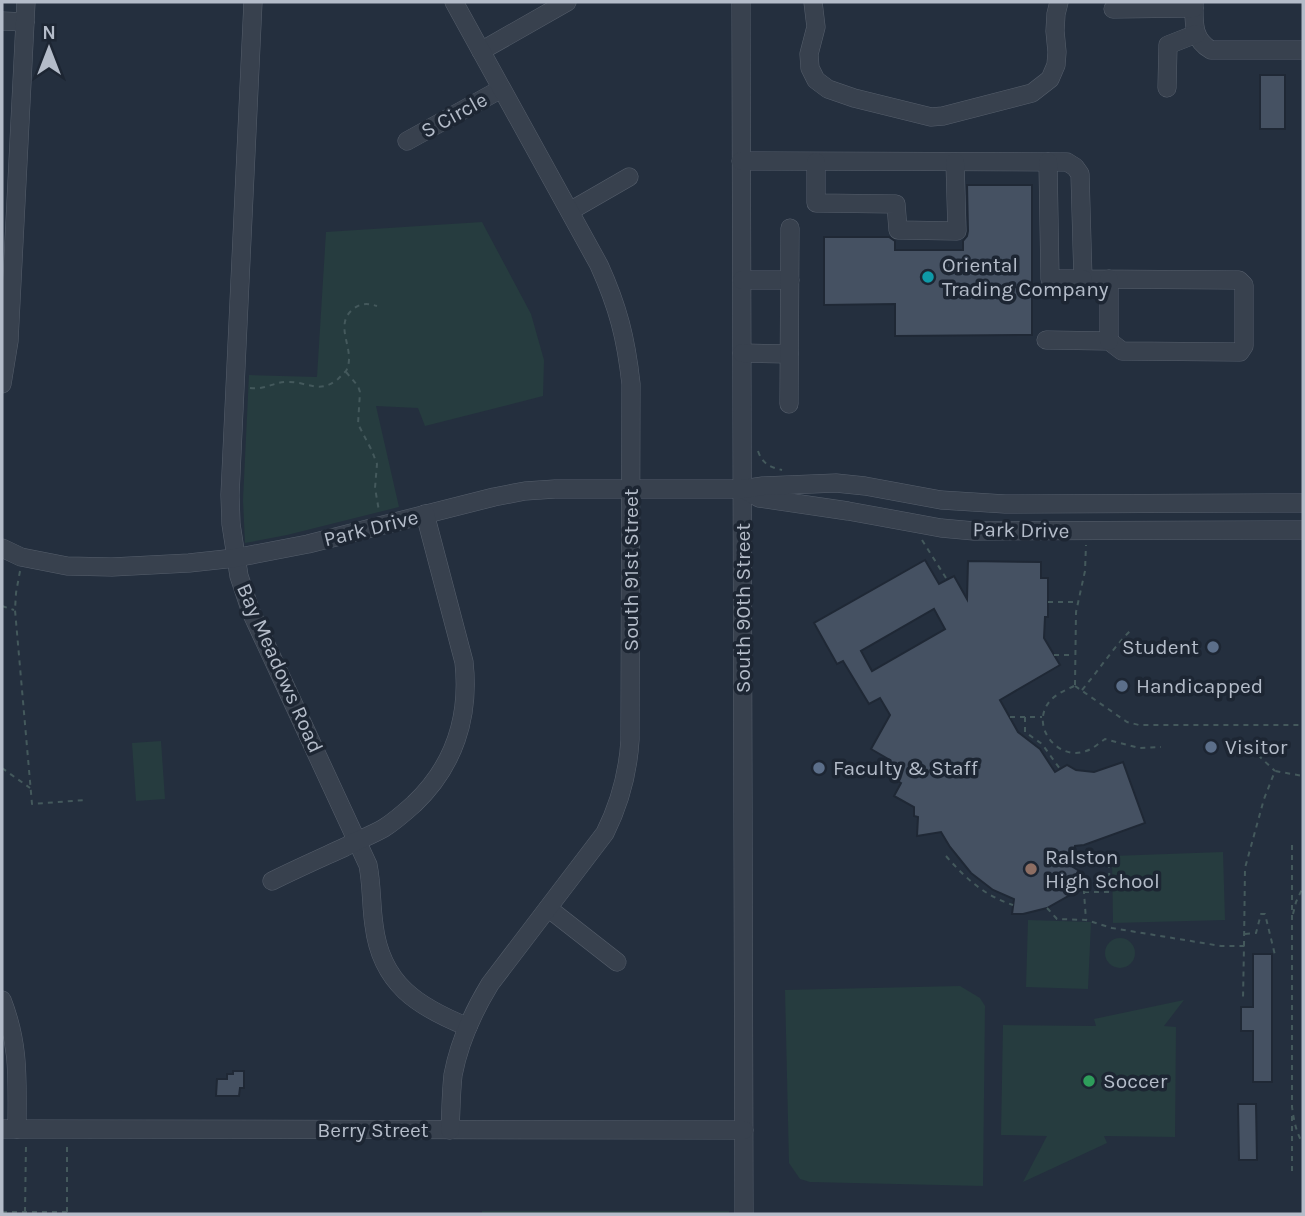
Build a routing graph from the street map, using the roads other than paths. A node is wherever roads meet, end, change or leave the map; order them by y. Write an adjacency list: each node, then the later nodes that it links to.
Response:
1 (26, 2): 11 (street)
2 (253, 2): 41 (street, Bay Meadows Road)
3 (454, 2): 14 (street, South 91st Street)
4 (567, 2): 14 (street)
5 (741, 2): 18 (street, South 90th Street)
6 (813, 2): 7 (street)
7 (1059, 2)
8 (1194, 5): 9 (street); 12 (street)
9 (1113, 9)
10 (2, 22): 11 (street)
11 (25, 22): 33 (street)
12 (1196, 34): 13 (street); 15 (street)
13 (1303, 50)
14 (481, 51): 16 (street, South 91st Street)
15 (1167, 88)
16 (502, 89): 17 (street, S Circle); 23 (street, South 91st Street)
17 (407, 141)
18 (741, 161): 19 (street); 27 (street, South 90th Street)
19 (816, 162): 20 (street); 20 (street)
20 (955, 162): 21 (street)
21 (1048, 163): 25 (street); 25 (street)
22 (628, 177): 23 (street)
23 (570, 211): 35 (street, South 91st Street)
24 (790, 228): 28 (street)
25 (1083, 279): 26 (street)
26 (1109, 279): 30 (street); 30 (street)
27 (742, 280): 28 (street); 31 (street, South 90th Street)
28 (790, 280): 32 (street)
29 (1046, 340): 30 (street)
30 (1109, 341)
31 (742, 353): 32 (street); 36 (street, South 90th Street)
32 (789, 354): 34 (street)
33 (2, 384)
34 (789, 404)
35 (631, 489): 36 (street, Park Drive); 38 (street, Park Drive); 44 (street, South 91st Street)
36 (743, 489): 37 (street, Park Drive); 39 (street, Park Drive); 49 (street, South 90th Street)
37 (1303, 503)
38 (425, 514): 41 (street, Park Drive); 42 (street)
39 (1303, 530)
40 (2, 548): 41 (street, Park Drive)
41 (235, 558): 42 (street, Bay Meadows Road)
42 (358, 841): 43 (street); 47 (street, Bay Meadows Road)
43 (272, 881)
44 (548, 908): 45 (street); 47 (street, South 91st Street)
45 (617, 962)
46 (2, 1000): 50 (street)
47 (468, 1027): 48 (street, South 91st Street)
48 (450, 1130): 49 (street, Berry Street); 50 (street, Berry Street)
49 (744, 1130): 51 (street, South 90th Street)
50 (15, 1133)
51 (744, 1214)

